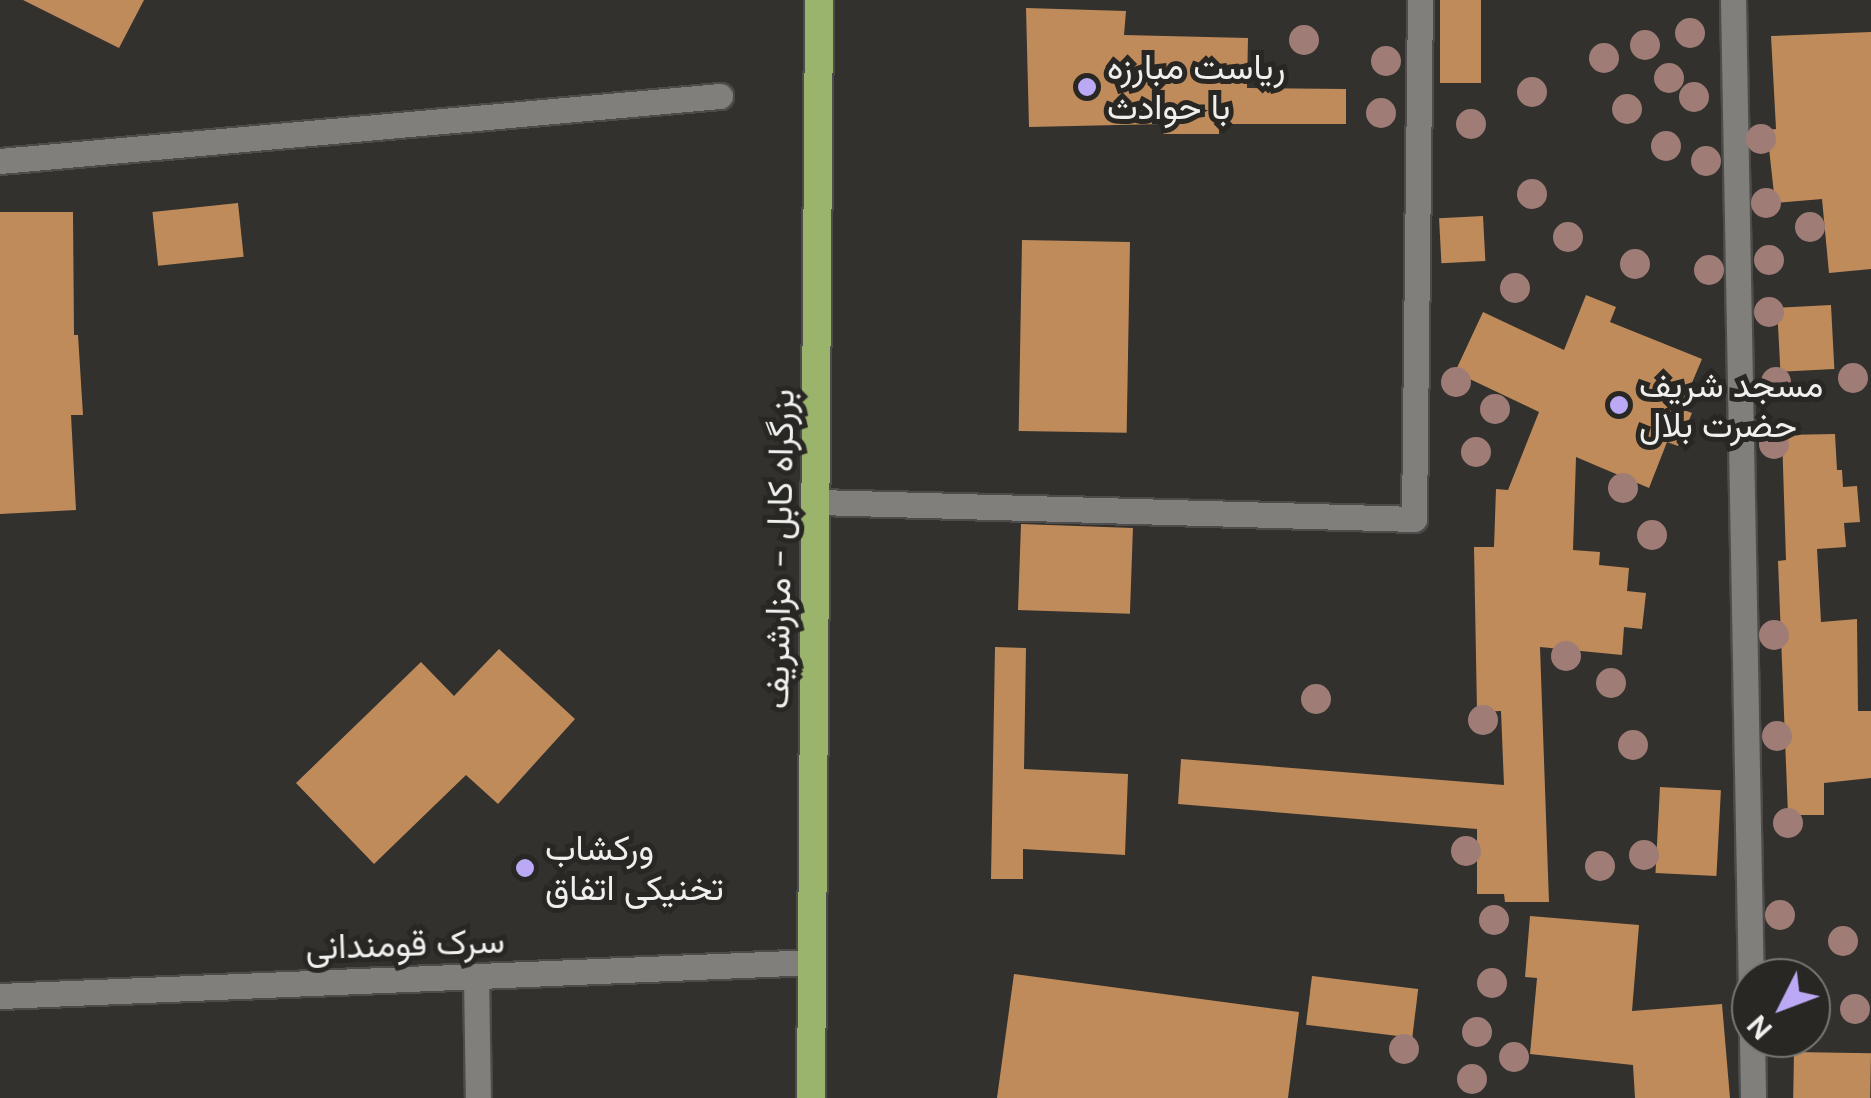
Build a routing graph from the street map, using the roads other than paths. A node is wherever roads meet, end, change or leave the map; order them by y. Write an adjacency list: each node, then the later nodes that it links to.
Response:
1 (819, 0): 6 (highway, بزرگراه کابل - مزارشریف)
2 (1420, 0): 6 (street)
3 (1733, 0): 7 (street)
4 (720, 96): 5 (street)
5 (0, 161)
6 (818, 502): 8 (highway, بزرگراه کابل - مزارشریف)
7 (1750, 958)
8 (813, 962): 9 (street, سرک قومندانی); 13 (highway, بزرگراه کابل - مزارشریف)
9 (476, 976): 10 (street, سرک قومندانی); 12 (street)
10 (0, 996)
11 (1752, 1058): 14 (street)
12 (478, 1098)
13 (810, 1098)
14 (1753, 1098)

